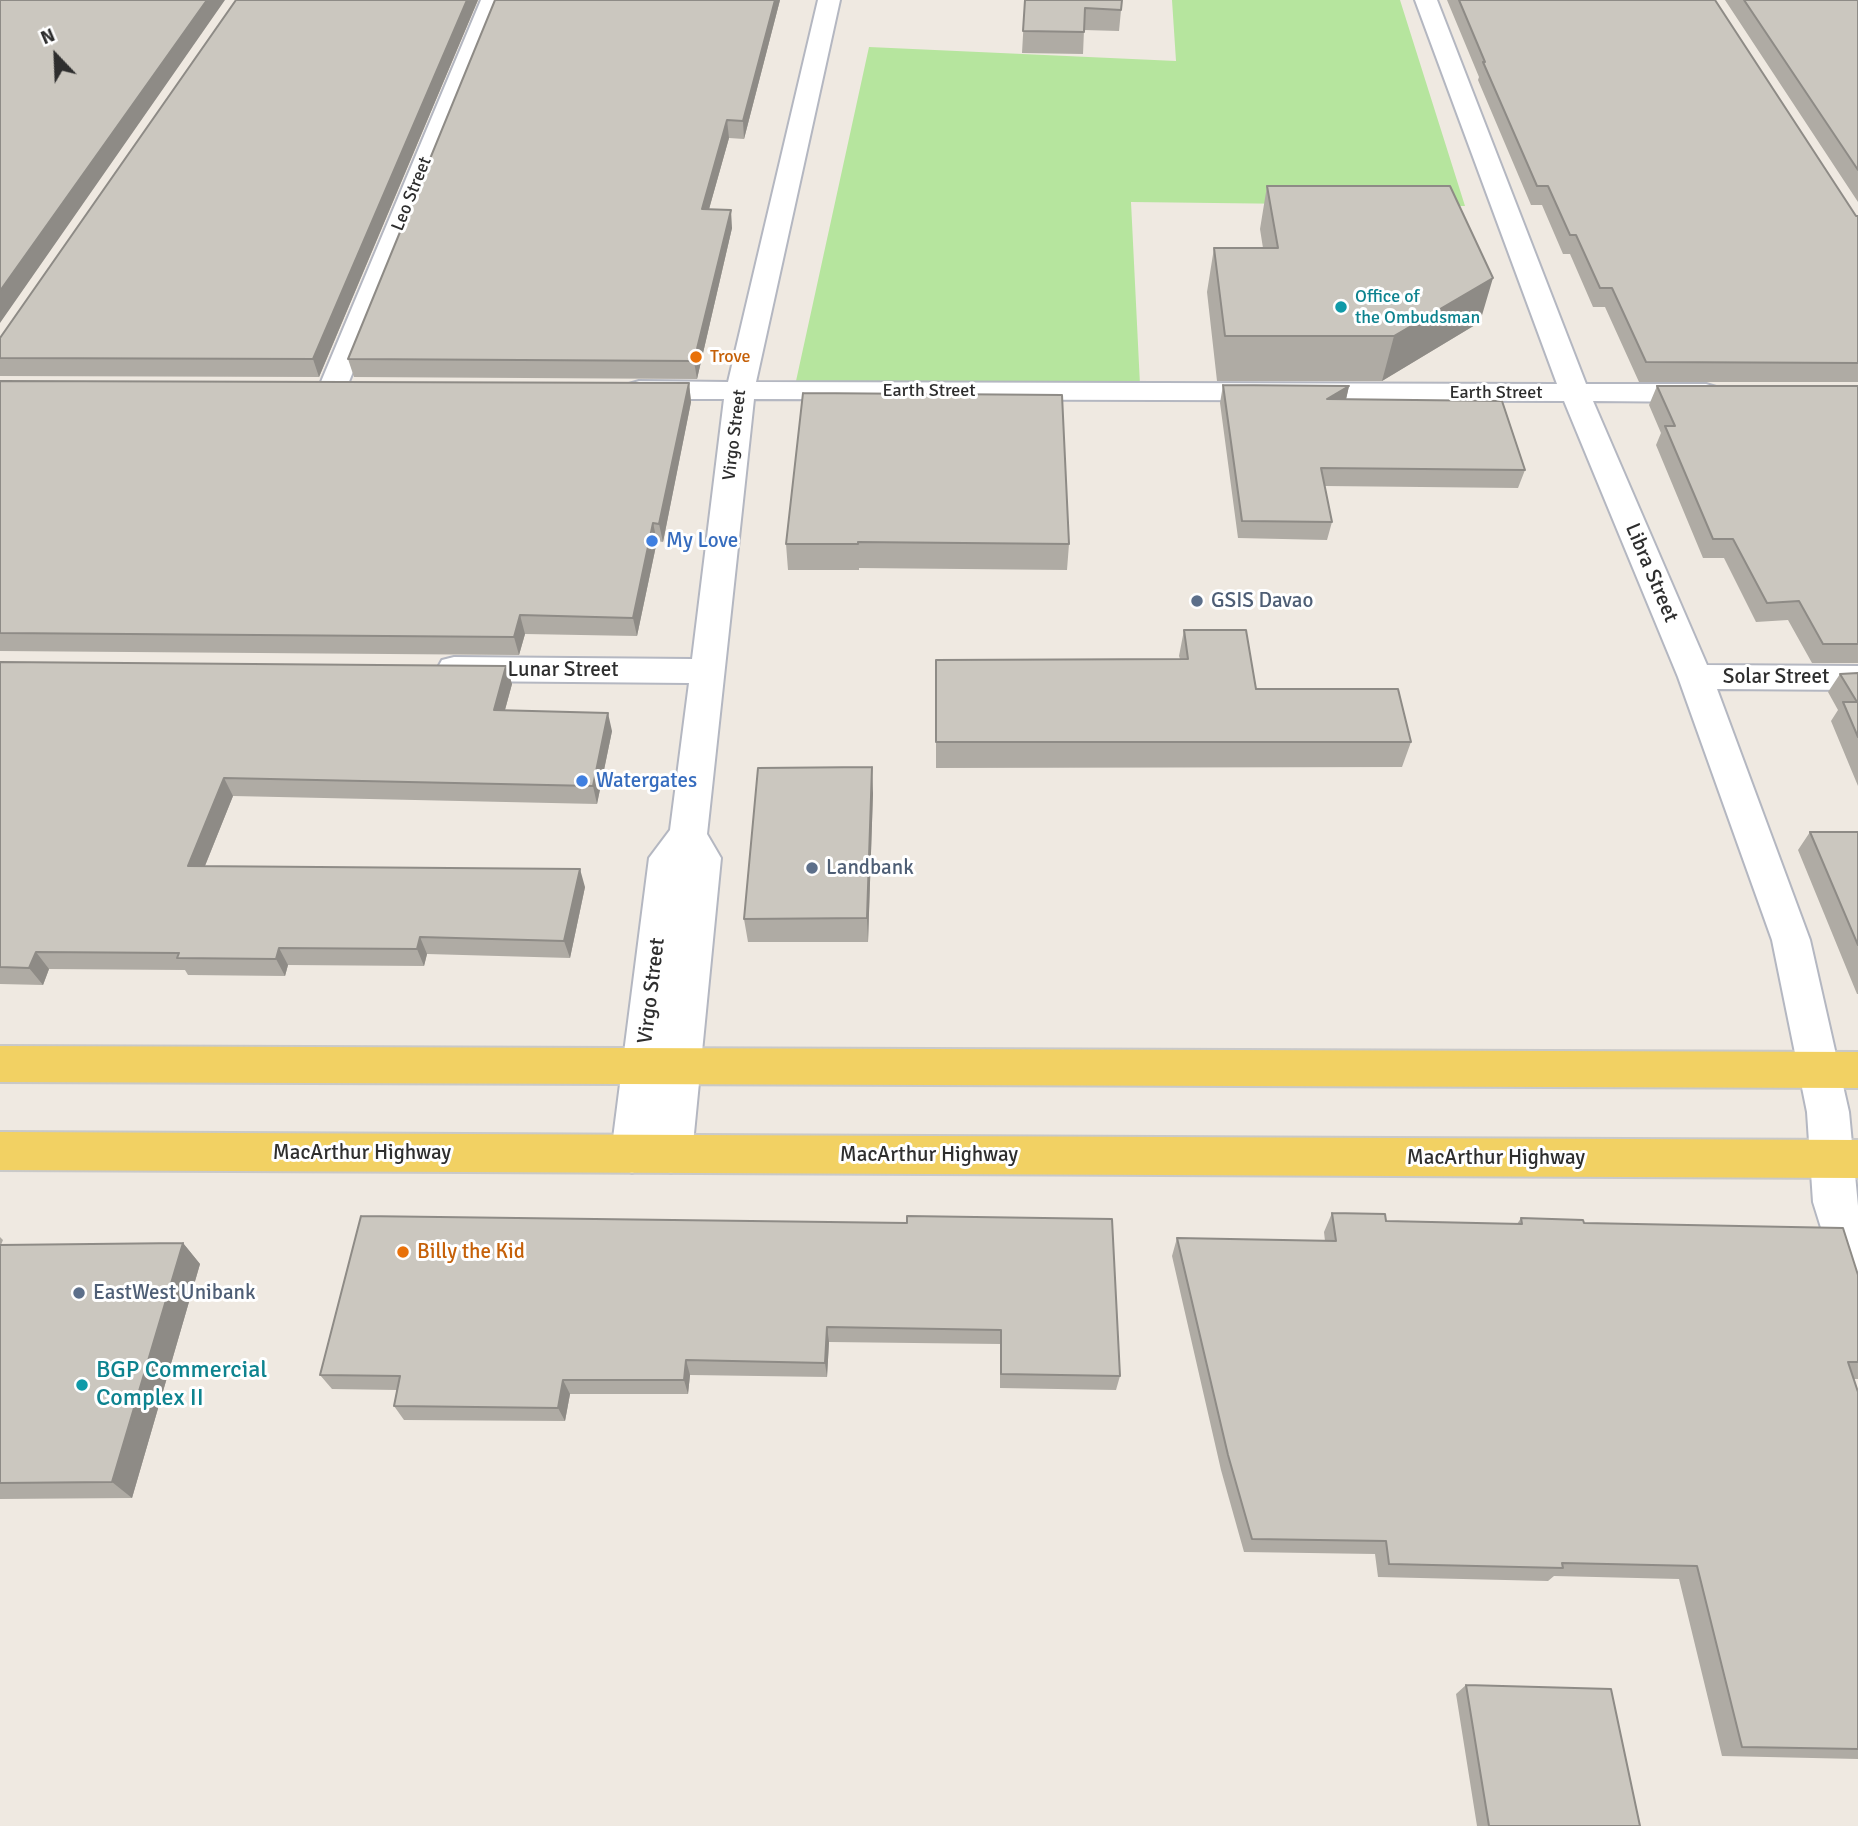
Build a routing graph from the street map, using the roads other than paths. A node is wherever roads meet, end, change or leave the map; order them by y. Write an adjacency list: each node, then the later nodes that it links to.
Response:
1 (492, 0): 4 (street, Leo Street)
2 (829, 0): 6 (street, Virgo Street)
3 (1426, 0): 7 (street, Libra Street)
4 (331, 389)
5 (617, 390): 6 (street, Earth Street)
6 (740, 390): 7 (street, Earth Street); 10 (street, Virgo Street)
7 (1575, 393): 8 (street, Earth Street); 11 (street, Libra Street)
8 (1737, 394)
9 (430, 669): 10 (street, Lunar Street)
10 (707, 671): 14 (street, Virgo Street)
11 (1695, 677): 12 (street, Solar Street); 15 (street, Libra Street)
12 (1858, 678)
13 (0, 1065): 14 (main road)
14 (661, 1067): 15 (main road); 17 (street, Virgo Street)
15 (1838, 1070): 18 (street, Libra Street)
16 (0, 1151): 17 (main road, MacArthur Highway)
17 (651, 1154): 18 (main road, MacArthur Highway)
18 (1845, 1159): 19 (street, Libra Street)
19 (1858, 1280)

